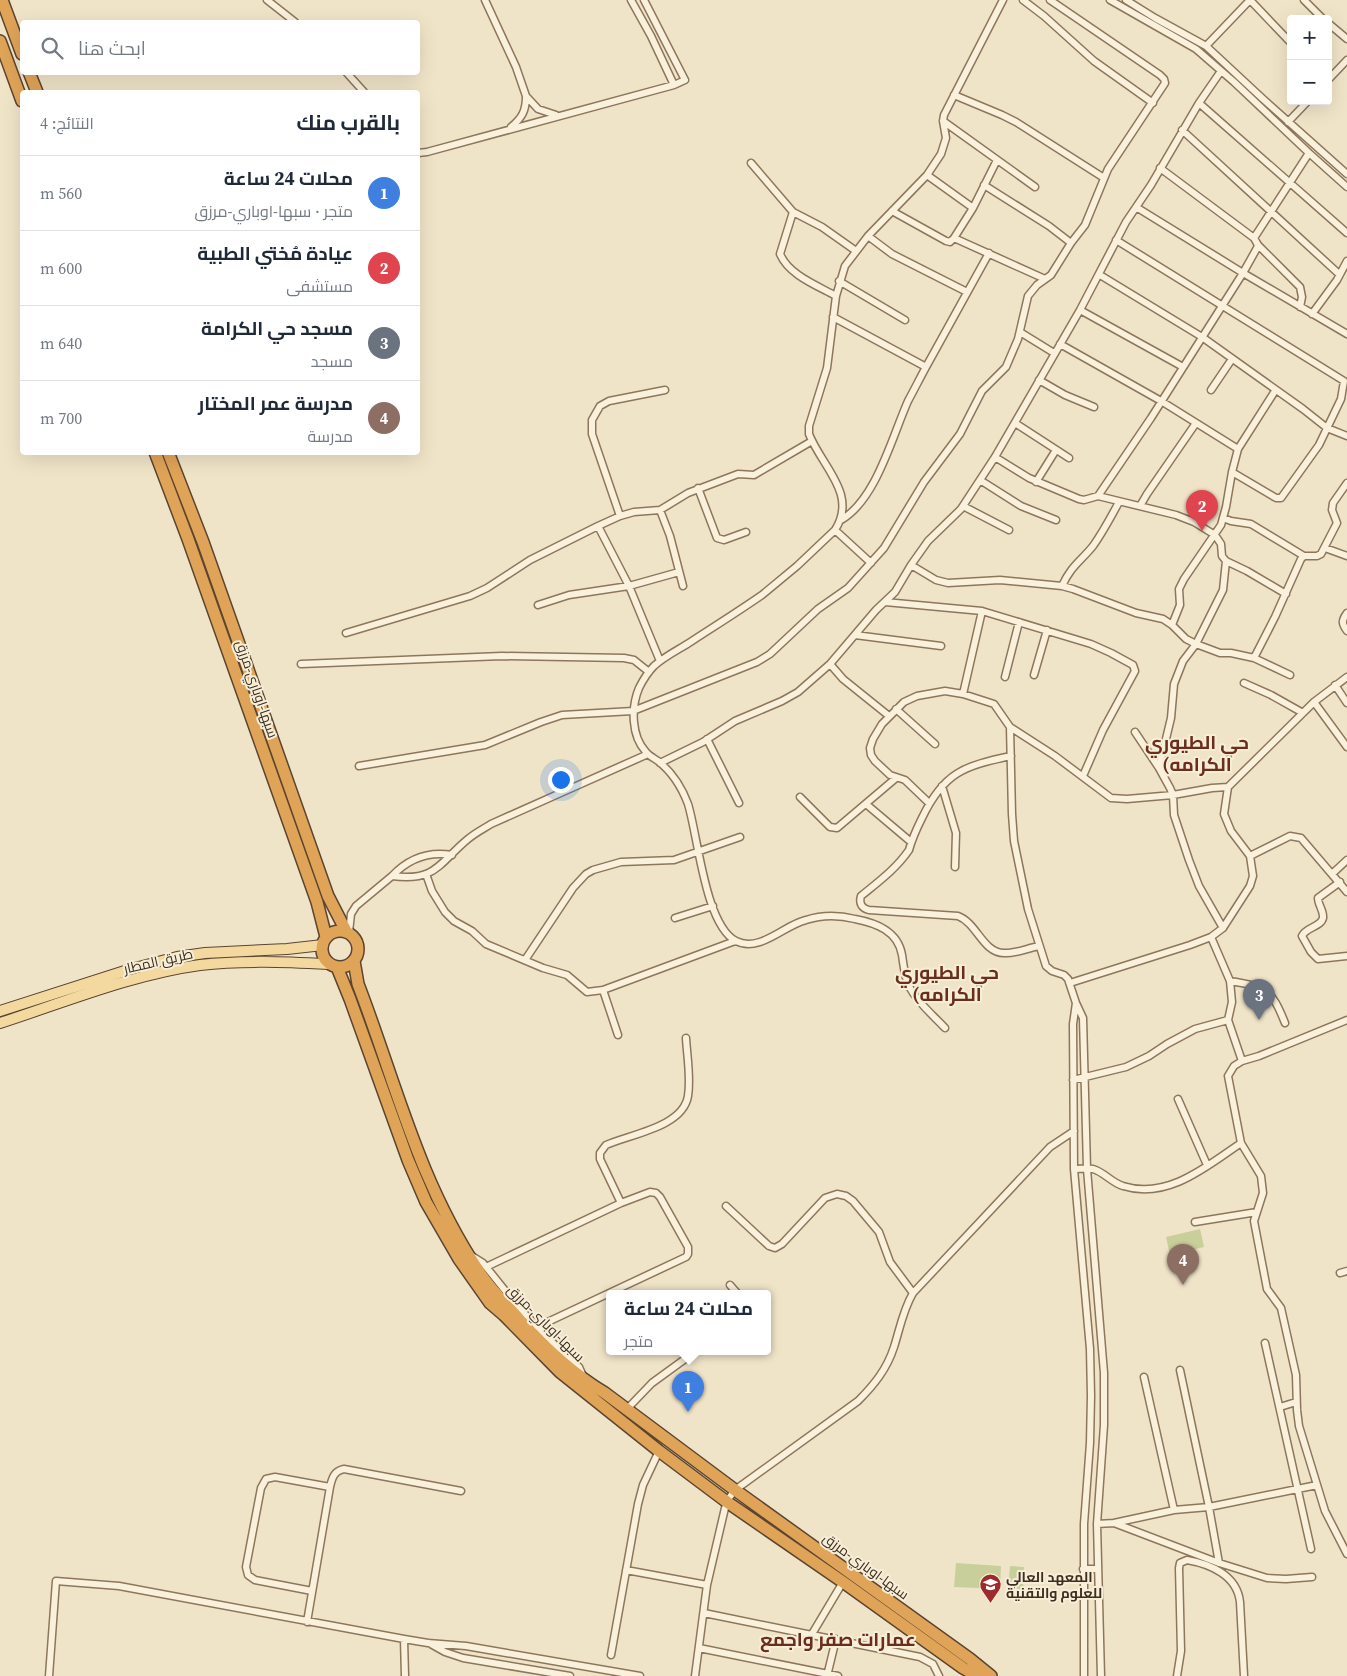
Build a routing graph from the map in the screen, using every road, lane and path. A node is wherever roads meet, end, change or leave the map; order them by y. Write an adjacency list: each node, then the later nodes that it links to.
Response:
1 (2, 0): 20 (highway)
2 (267, 0): 14 (street)
3 (485, 0): 31 (street)
4 (631, 0): 26 (street)
5 (644, 0): 26 (street)
6 (1003, 0): 29 (street)
7 (1023, 0): 32 (street)
8 (1050, 0): 32 (street)
9 (1110, 0): 22 (street)
10 (1126, 0): 19 (street)
11 (1250, 0): 16 (street); 19 (street)
12 (1304, 0): 13 (street)
13 (1319, 15)
14 (292, 20)
15 (1332, 26): 17 (street)
16 (1287, 39)
17 (1347, 39)
18 (0, 41): 30 (highway)
19 (1206, 46): 37 (street)
20 (20, 49)
21 (1347, 60): 25 (street)
22 (1221, 71): 33 (street); 41 (street)
23 (30, 75): 27 (highway)
24 (349, 75): 28 (street)
25 (1332, 76)
26 (674, 85): 35 (street)
27 (36, 90)
28 (362, 90)
29 (954, 95): 36 (street); 47 (street)
30 (20, 96)
31 (526, 96): 35 (street); 38 (street)
32 (1153, 102): 47 (street)
33 (1199, 104): 39 (street); 48 (street)
34 (1304, 105): 37 (street)
35 (558, 116): 38 (street)
36 (943, 121): 42 (street); 46 (street)
37 (1288, 122): 45 (street)
38 (508, 130): 40 (street)
39 (1182, 130): 44 (street); 55 (street)
40 (420, 153)
41 (1309, 153): 48 (street); 51 (street)
42 (997, 160): 49 (street); 50 (street)
43 (751, 163): 56 (street)
44 (1160, 168): 52 (street); 60 (street)
45 (1346, 172)
46 (927, 175): 53 (street); 54 (street)
47 (1104, 178): 62 (street)
48 (1290, 183): 55 (street); 57 (street)
49 (984, 185): 53 (street); 62 (street)
50 (1035, 187)
51 (1347, 187)
52 (1136, 207): 61 (street); 67 (street)
53 (973, 208): 59 (street)
54 (892, 211): 58 (street); 59 (street)
55 (1271, 211): 60 (street); 69 (street)
56 (793, 212): 64 (street); 73 (street)
57 (1347, 233)
58 (868, 236): 64 (street); 72 (street)
59 (954, 238): 65 (street)
60 (1254, 238): 63 (street)
61 (1116, 240): 68 (street); 74 (street)
62 (1071, 243): 70 (street)
63 (1258, 245): 67 (street); 75 (street)
64 (856, 250): 71 (street)
65 (989, 253): 70 (street); 72 (street)
66 (1347, 260): 69 (street)
67 (1243, 273): 74 (street); 75 (street)
68 (1100, 274): 76 (street); 82 (street)
69 (1339, 274): 77 (street)
70 (1045, 279): 80 (street)
71 (839, 281): 73 (street); 79 (street)
72 (967, 292): 86 (street)
73 (836, 296): 78 (street)
74 (1222, 306): 82 (street); 96 (street)
75 (1300, 307): 77 (street)
76 (1080, 310): 83 (street); 87 (street)
77 (1312, 314): 81 (street)
78 (833, 317): 86 (street); 98 (street)
79 (905, 320)
80 (1020, 332): 84 (street); 130 (street)
81 (1347, 334)
82 (1202, 337): 85 (street); 87 (street)
83 (1060, 344): 84 (street); 92 (street)
84 (1054, 353): 88 (street)
85 (1232, 359): 90 (street); 91 (street)
86 (926, 367): 117 (street)
87 (1183, 367): 92 (street)
88 (1039, 380): 93 (street); 94 (street)
89 (665, 390): 115 (street)
90 (1211, 390)
91 (1276, 391): 96 (street); 99 (street)
92 (1161, 401): 95 (street); 110 (street)
93 (1094, 407)
94 (1015, 422): 100 (street); 103 (street)
95 (1196, 423): 99 (street); 113 (street)
96 (1327, 428): 97 (street); 105 (street)
97 (1347, 436)
98 (812, 441): 109 (street); 117 (street)
99 (1238, 449): 105 (street)
100 (1056, 450): 104 (street); 107 (street)
101 (156, 455): 124 (highway, سبها-اوباري-مرزق)
102 (169, 455): 125 (highway, سبها-اوباري-مرزق)
103 (995, 457): 106 (street); 107 (street)
104 (1069, 458)
105 (1232, 472): 116 (street)
106 (980, 480): 112 (street); 118 (street)
107 (1036, 482): 110 (street)
108 (1347, 483): 126 (street)
109 (698, 488): 114 (street); 122 (street)
110 (1098, 496): 111 (street)
111 (1120, 502): 113 (street); 135 (street)
112 (963, 506): 121 (street); 131 (street)
113 (1140, 506): 123 (street)
114 (660, 510): 115 (street); 132 (street)
115 (620, 516): 119 (street)
116 (1223, 518): 123 (street); 127 (street)
117 (841, 520): 120 (street)
118 (1056, 520)
119 (598, 526): 133 (street); 145 (street)
120 (835, 530): 130 (street); 150 (street)
121 (1008, 530)
122 (746, 532)
123 (1215, 534): 129 (street); 142 (street)
124 (188, 539): 125 (highway); 203 (highway, سبها-اوباري-مرزق)
125 (203, 542): 201 (highway, سبها-اوباري-مرزق)
126 (1325, 548): 127 (street); 128 (street)
127 (1304, 556): 136 (street)
128 (1347, 556)
129 (1226, 561): 136 (street); 147 (street)
130 (871, 563): 164 (street)
131 (911, 565): 135 (street); 137 (street)
132 (679, 572): 133 (street); 134 (street)
133 (629, 586): 138 (street); 150 (street)
134 (682, 586)
135 (1062, 586): 142 (street)
136 (1286, 594): 149 (street)
137 (885, 602): 139 (street); 146 (street)
138 (538, 605)
139 (982, 611): 141 (street); 160 (street)
140 (1347, 614): 144 (street)
141 (1019, 622): 143 (street); 156 (street)
142 (1172, 625): 147 (street)
143 (1048, 630): 154 (street); 177 (street)
144 (1347, 632)
145 (346, 633)
146 (855, 635): 148 (street); 152 (street)
147 (1196, 644): 149 (street); 176 (street)
148 (941, 646)
149 (1254, 658): 155 (street)
150 (660, 661): 153 (street)
151 (301, 664): 153 (street)
152 (830, 664): 166 (street); 169 (street)
153 (649, 672): 164 (street)
154 (1034, 675)
155 (1290, 675)
156 (1005, 677)
157 (1347, 677): 159 (street)
158 (1244, 682): 165 (street)
159 (1336, 685): 161 (street); 162 (street)
160 (962, 694): 163 (street); 167 (street)
161 (1314, 702): 165 (street); 171 (street)
162 (1347, 703)
163 (896, 709): 166 (street); 170 (street)
164 (633, 711): 172 (street); 175 (street)
165 (1303, 713): 180 (street)
166 (889, 716): 178 (street)
167 (1010, 727): 173 (street); 177 (street)
168 (1135, 732): 176 (street)
169 (707, 739): 174 (street); 183 (street)
170 (935, 744)
171 (1347, 747)
172 (648, 754): 174 (street); 189 (street)
173 (1011, 756): 179 (street); 205 (street)
174 (660, 763): 188 (street)
175 (359, 766)
176 (1159, 768): 181 (street)
177 (1083, 776): 181 (street)
178 (896, 778): 184 (street); 185 (street)
179 (942, 786): 184 (street); 192 (street)
180 (1228, 787): 181 (street); 190 (street)
181 (1173, 795): 200 (street)
182 (800, 797): 185 (street)
183 (740, 803)
184 (929, 803): 187 (street)
185 (866, 804): 187 (street)
186 (740, 837): 188 (street)
187 (911, 842): 205 (street)
188 (698, 852): 198 (street); 207 (street)
189 (452, 856): 193 (street); 195 (street)
190 (1250, 856): 194 (street); 200 (street)
191 (1347, 860): 194 (street)
192 (955, 866)
193 (426, 874): 195 (street); 207 (street)
194 (1333, 874): 196 (street)
195 (392, 876): 201 (street)
196 (1340, 882): 197 (street); 206 (street)
197 (1347, 892)
198 (713, 906): 199 (street); 204 (street)
199 (675, 918)
200 (1222, 928): 202 (street)
201 (347, 932): 203 (highway); 208 (highway)
202 (1211, 937): 210 (street); 211 (street)
203 (325, 941): 209 (highway); 214 (main road, طريق المطار)
204 (735, 941): 212 (street); 219 (street)
205 (1039, 946): 211 (street)
206 (1347, 956)
207 (525, 960): 212 (street)
208 (354, 961): 209 (highway); 235 (highway, سبها-اوباري-مرزق)
209 (333, 966): 217 (main road, طريق المطار); 253 (highway, سبها-اوباري-مرزق)
210 (1230, 981): 215 (street); 218 (street)
211 (1070, 983): 213 (street)
212 (604, 990): 220 (street)
213 (1076, 1003): 223 (street); 224 (street)
214 (0, 1011)
215 (1228, 1020): 222 (street); 223 (street)
216 (1347, 1020): 222 (street)
217 (0, 1023)
218 (1284, 1023)
219 (945, 1028)
220 (618, 1035)
221 (686, 1038): 231 (street)
222 (1242, 1062): 227 (street)
223 (1084, 1078): 224 (street); 230 (street)
224 (1073, 1080): 226 (street)
225 (1178, 1098): 228 (street)
226 (1074, 1131): 229 (street); 242 (street)
227 (1241, 1143): 228 (street); 233 (street)
228 (1208, 1165): 230 (street)
229 (1074, 1169): 230 (street); 267 (street)
230 (1087, 1169): 263 (street)
231 (620, 1203): 236 (street); 240 (street)
232 (726, 1206): 242 (street)
233 (1257, 1212): 234 (street); 250 (street)
234 (1195, 1222)
235 (468, 1254): 236 (street); 249 (highway, سبها-اوباري-مرزق)
236 (486, 1267): 244 (street)
237 (1347, 1271): 238 (street)
238 (1340, 1273)
239 (730, 1285): 241 (street)
240 (615, 1290)
241 (734, 1290)
242 (913, 1293): 257 (street)
243 (606, 1294): 244 (street)
244 (537, 1327): 249 (street)
245 (1265, 1343): 251 (street)
246 (690, 1355): 252 (street)
247 (1180, 1370): 260 (street)
248 (1144, 1377): 261 (street)
249 (583, 1380): 252 (highway, سبها-اوباري-مرزق)
250 (1296, 1402): 251 (street); 254 (street)
251 (1280, 1407): 256 (street)
252 (627, 1409): 257 (highway, سبها-اوباري-مرزق)
253 (659, 1451): 259 (highway, سبها-اوباري-مرزق); 269 (street)
254 (1317, 1485): 256 (street); 265 (street)
255 (330, 1487): 258 (street); 273 (street); 273 (street)
256 (1299, 1489): 260 (street); 264 (street)
257 (735, 1490): 259 (street); 295 (highway, سبها-اوباري-مرزق)
258 (460, 1491)
259 (727, 1502): 271 (highway, سبها-اوباري-مرزق); 272 (street)
260 (1209, 1506): 261 (street); 266 (street)
261 (1174, 1510): 262 (street)
262 (1114, 1523): 263 (street); 266 (street)
263 (1097, 1524): 268 (street)
264 (1311, 1549)
265 (1347, 1554)
266 (1219, 1563): 270 (street)
267 (1083, 1569): 268 (street); 296 (street)
268 (1098, 1569): 297 (street)
269 (626, 1570): 272 (street); 282 (street)
270 (1312, 1577)
271 (843, 1582): 276 (street); 294 (highway, سبها-اوباري-مرزق)
272 (708, 1585): 274 (street)
273 (312, 1591): 275 (street)
274 (704, 1612): 276 (street); 280 (street)
275 (307, 1622): 277 (street); 287 (street)
276 (812, 1634): 278 (street)
277 (404, 1639): 279 (street); 288 (street)
278 (836, 1639): 286 (street); 293 (street)
279 (428, 1643): 281 (street); 283 (street)
280 (699, 1648): 286 (street); 291 (street)
281 (498, 1652): 283 (street); 284 (street)
282 (611, 1655)
283 (496, 1664): 285 (street)
284 (564, 1664): 285 (street); 290 (street)
285 (562, 1674): 289 (street)
286 (828, 1675): 292 (street)
287 (49, 1676)
288 (405, 1676)
289 (570, 1676)
290 (640, 1676)
291 (695, 1676)
292 (838, 1676)
293 (939, 1676)
294 (977, 1676)
295 (991, 1676)
296 (1084, 1676)
297 (1101, 1676)
298 (1177, 1676): 299 (street)
299 (1244, 1676)

